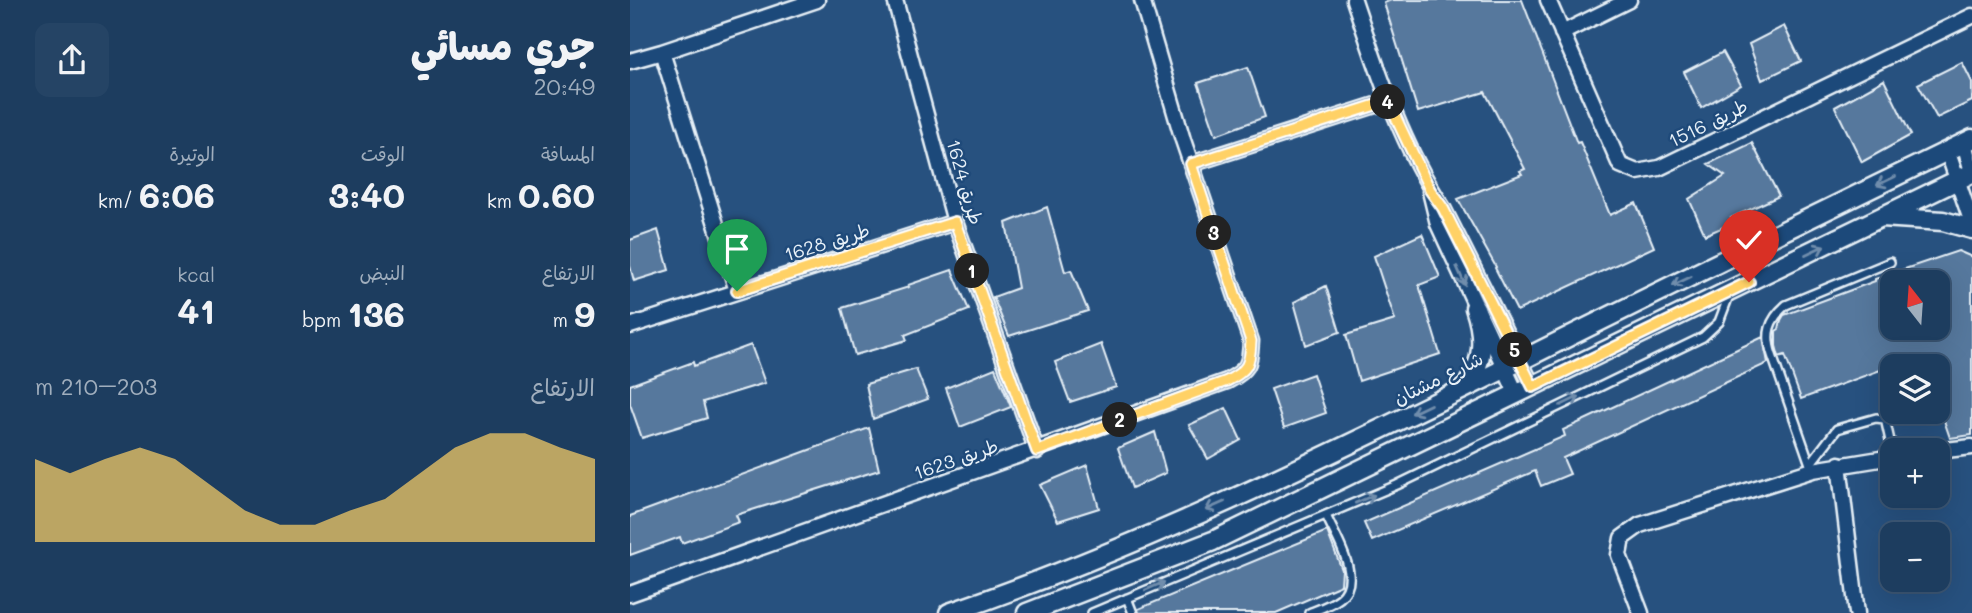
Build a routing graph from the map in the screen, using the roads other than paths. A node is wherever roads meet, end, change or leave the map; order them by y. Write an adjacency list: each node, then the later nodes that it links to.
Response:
1 (817, 0): 9 (street)
2 (895, 0): 18 (street, طريق 1624)
3 (1142, 0): 14 (street, طريق 1623)
4 (1354, 0): 11 (street)
5 (1548, 0): 8 (street, طريق 1516)
6 (1629, 0): 8 (street)
7 (1972, 16): 8 (street, طريق 1516)
8 (1562, 33)
9 (662, 52): 10 (street); 22 (street)
10 (630, 61)
11 (1388, 101): 14 (street); 16 (street)
12 (1968, 141): 13 (street, شارع مشتان); 15 (street)
13 (1947, 150): 15 (street); 26 (street, شارع مشتان, one-way to 26)
14 (1191, 164): 32 (street, طريق 1623)
15 (1967, 175): 17 (street); 19 (street)
16 (1430, 190): 24 (street, one-way to 24); 26 (street)
17 (1882, 217): 20 (street); 23 (street, one-way to 17)
18 (955, 222): 22 (street, طريق 1628); 32 (street, طريق 1624)
19 (1972, 223)
20 (1972, 229)
21 (1890, 262): 35 (lane)
22 (737, 291): 25 (street, طريق 1628)
23 (1731, 291): 28 (street); 36 (lane, one-way to 23)
24 (1475, 308): 26 (street); 27 (street)
25 (630, 326)
26 (1512, 364): 27 (street, شارع مشتان); 28 (street)
27 (1465, 388): 39 (street, شارع مشتان, one-way to 39)
28 (1525, 391): 40 (street)
29 (1889, 438): 35 (lane)
30 (1972, 447): 31 (street)
31 (1950, 450)
32 (1037, 451): 37 (street, طريق 1623)
33 (1880, 459): 34 (street)
34 (1839, 464): 35 (street); 45 (street)
35 (1812, 466): 44 (street)
36 (1326, 515): 38 (lane, one-way to 36); 43 (lane)
37 (630, 594)
38 (1127, 598): 41 (lane); 42 (lane)
39 (949, 613)
40 (1027, 613)
41 (1092, 613)
42 (1133, 613)
43 (1309, 613)
44 (1641, 613)
45 (1857, 613)

